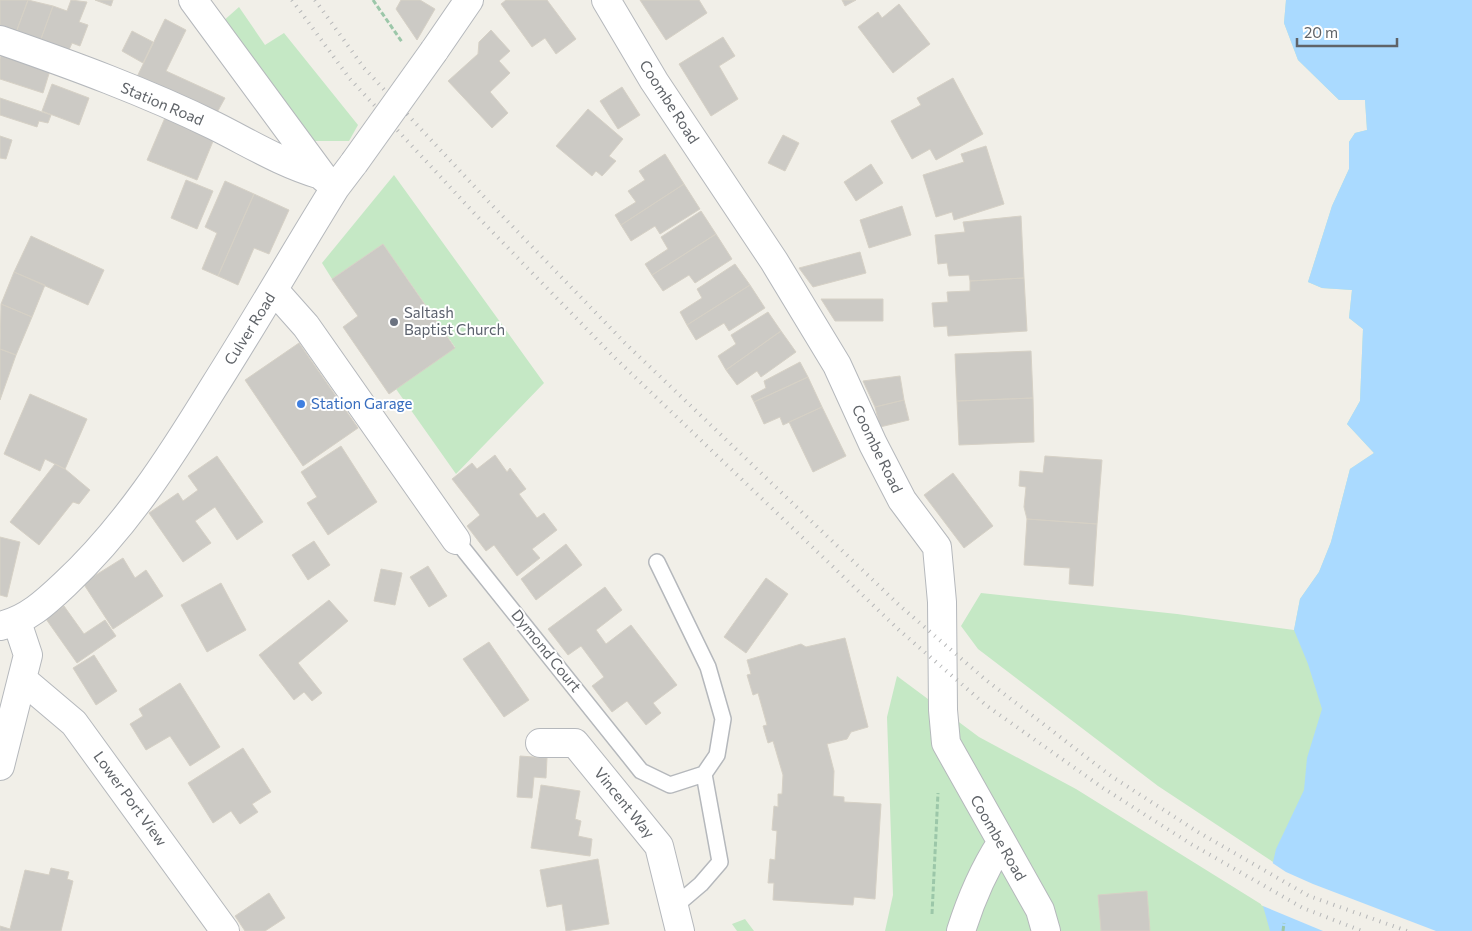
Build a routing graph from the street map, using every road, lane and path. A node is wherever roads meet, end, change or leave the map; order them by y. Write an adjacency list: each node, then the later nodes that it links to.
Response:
1 (193, 0): 7 (street)
2 (373, 0): 6 (path)
3 (469, 0): 6 (street, Culver Road)
4 (606, 0): 14 (street, Coombe Road)
5 (0, 40): 7 (street, Station Road)
6 (428, 60): 7 (street, Culver Road, bridge)
7 (328, 181): 8 (street, Culver Road)
8 (274, 290): 9 (street, Dymond Court); 11 (street, Culver Road)
9 (456, 540): 16 (lane, Dymond Court)
10 (657, 562): 16 (lane)
11 (9, 624): 12 (street)
12 (22, 679): 15 (street); 21 (street, Lower Port View)
13 (540, 743): 18 (street, Vincent Way)
14 (946, 743): 17 (street, Coombe Road); 19 (path)
15 (0, 766)
16 (704, 774): 18 (lane)
17 (1002, 843): 22 (street); 23 (street, Coombe Road)
18 (677, 919)
19 (932, 921)
20 (1284, 923): 24 (path)
21 (226, 931)
22 (962, 931)
23 (1046, 931)
24 (1283, 931)

